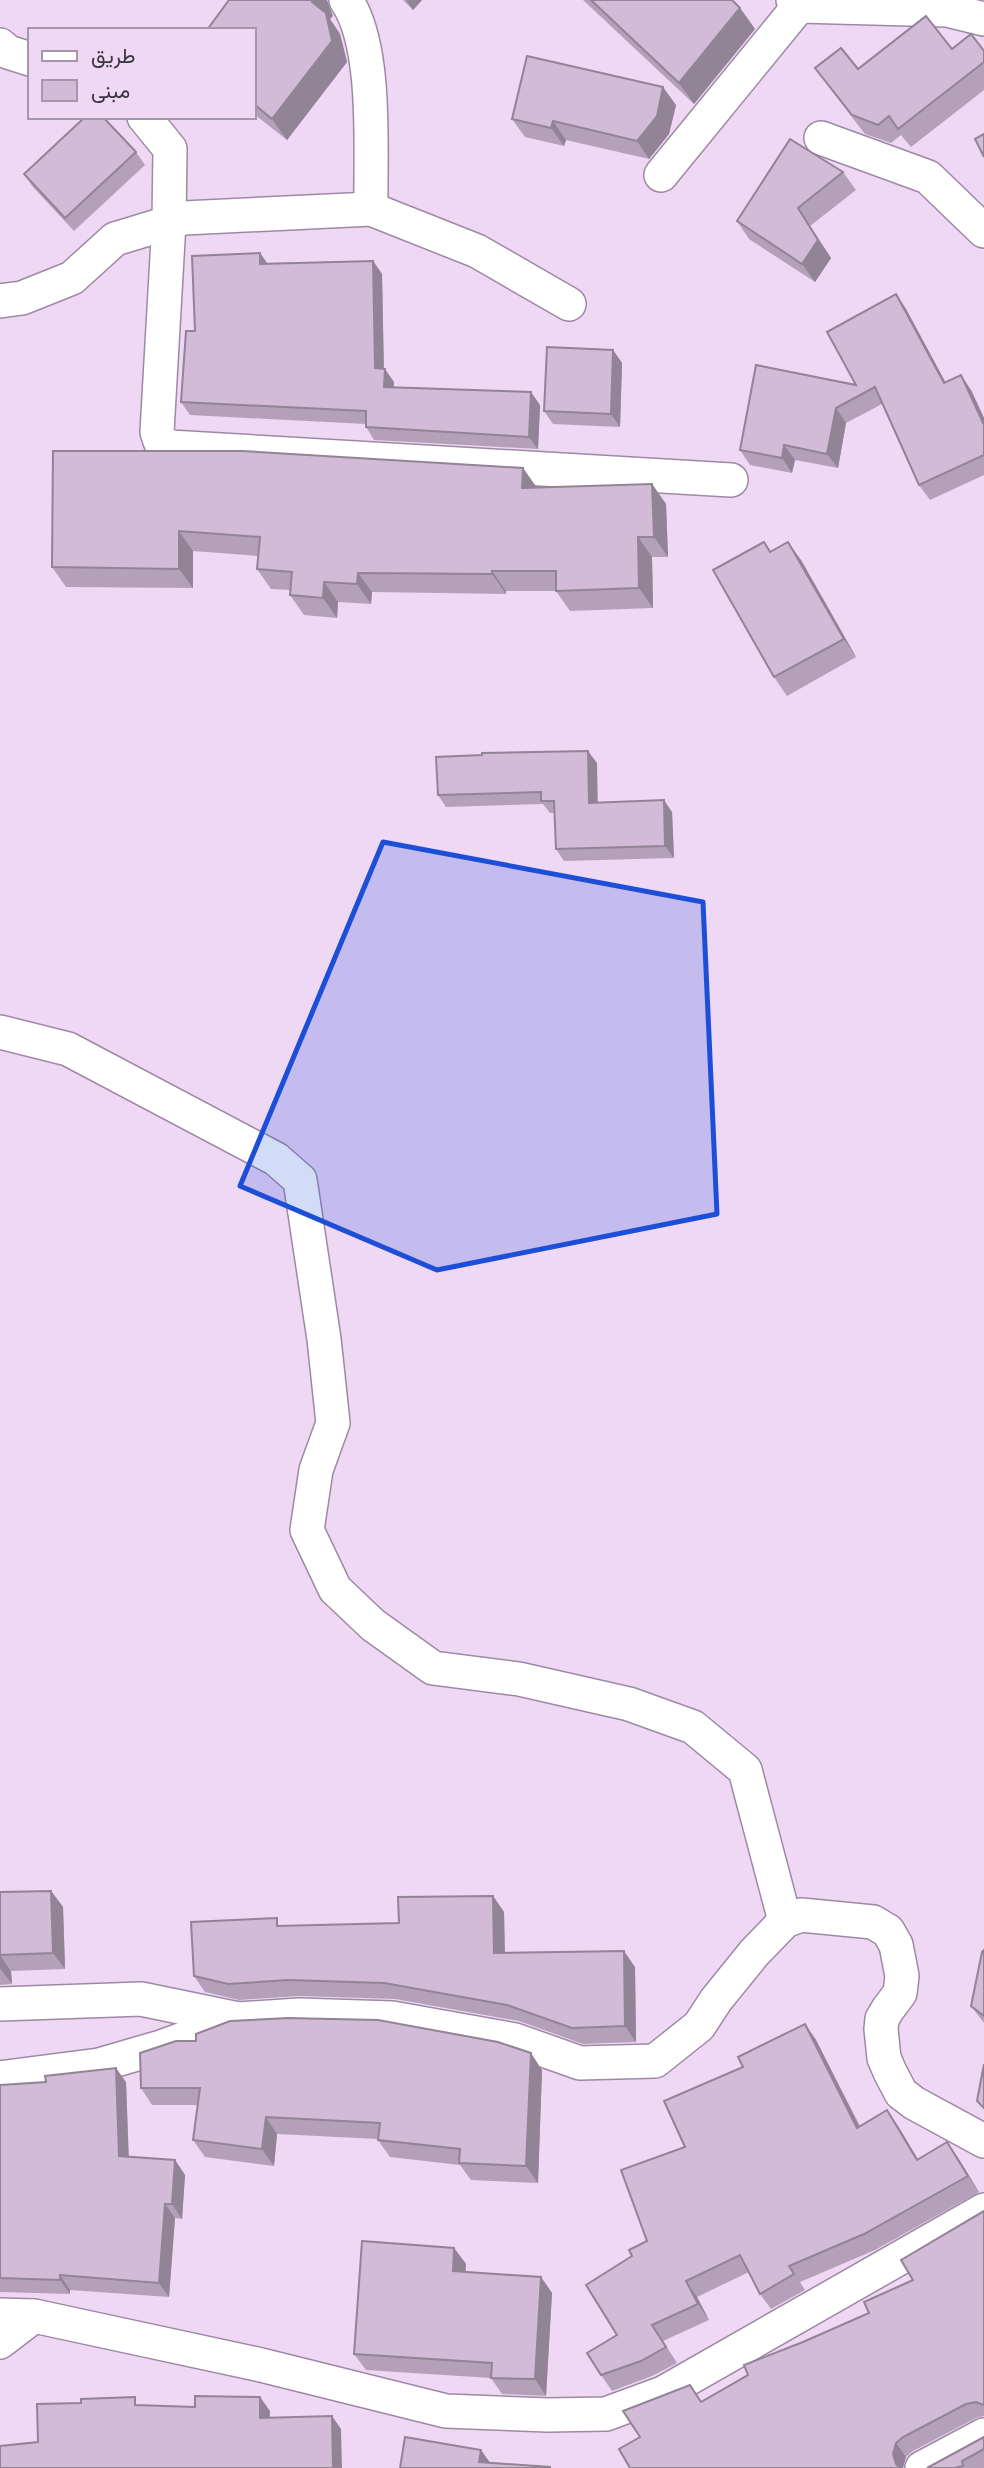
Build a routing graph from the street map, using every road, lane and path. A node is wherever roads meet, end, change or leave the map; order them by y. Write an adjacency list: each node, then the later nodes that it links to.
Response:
1 (346, 0): 9 (street)
2 (796, 3): 3 (street); 8 (street)
3 (984, 19)
4 (0, 45): 5 (street)
5 (28, 58)
6 (146, 119): 10 (street)
7 (821, 138): 11 (street)
8 (661, 175)
9 (371, 209): 10 (street); 13 (street)
10 (169, 222): 12 (street); 14 (street)
11 (984, 231)
12 (0, 300)
13 (569, 304)
14 (731, 480)
15 (0, 1032): 16 (street)
16 (785, 1921): 18 (street); 20 (street)
17 (0, 2004): 18 (street)
18 (238, 2020): 19 (street)
19 (0, 2078)
20 (984, 2141)
21 (984, 2210): 23 (street)
22 (0, 2315): 23 (street)
23 (34, 2316): 24 (street)
24 (0, 2342)
25 (984, 2435): 26 (street)
26 (922, 2468)

